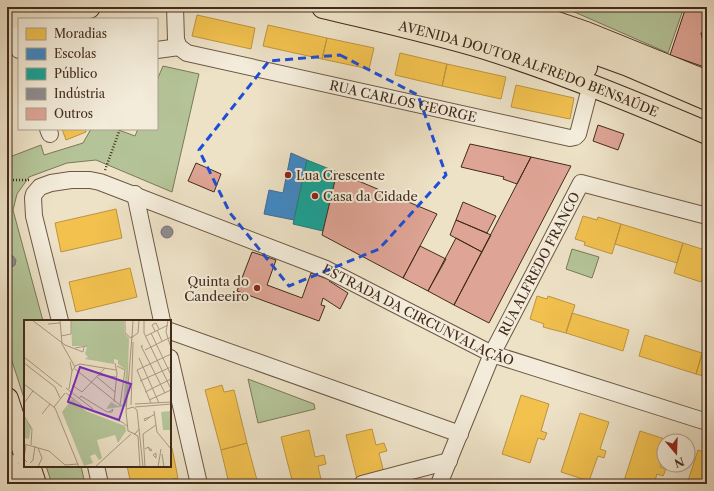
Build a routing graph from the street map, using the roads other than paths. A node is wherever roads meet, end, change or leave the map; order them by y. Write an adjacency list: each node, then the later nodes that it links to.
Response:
1 (89, 7): 7 (highway)
2 (175, 7): 9 (street)
3 (323, 7): 6 (highway, AVENIDA DOUTOR ALFREDO BENSAÚDE); 12 (highway, AVENIDA DOUTOR ALFREDO BENSAÚDE)
4 (401, 7): 6 (highway, AVENIDA DOUTOR ALFREDO BENSAÚDE)
5 (510, 7): 11 (highway)
6 (450, 13): 13 (highway, AVENIDA DOUTOR ALFREDO BENSAÚDE); 14 (highway, AVENIDA DOUTOR ALFREDO BENSAÚDE)
7 (7, 19): 8 (street)
8 (18, 47)
9 (179, 47): 10 (street); 12 (street, RUA CARLOS GEORGE)
10 (158, 50)
11 (707, 82)
12 (590, 84): 15 (highway, AVENIDA DOUTOR ALFREDO BENSAÚDE)
13 (707, 99)
14 (707, 116)
15 (707, 133)
16 (135, 194): 18 (street, ESTRADA DA CIRCUNVALAÇÃO); 19 (street); 21 (street, ESTRADA DA CIRCUNVALAÇÃO)
17 (707, 216): 21 (street, RUA ALFREDO FRANCO)
18 (60, 320)
19 (162, 320)
20 (171, 332): 25 (street)
21 (492, 354): 24 (street, ESTRADA DA CIRCUNVALAÇÃO); 25 (street)
22 (171, 362): 34 (street)
23 (7, 399): 26 (highway)
24 (707, 422)
25 (460, 434): 27 (street)
26 (24, 451)
27 (449, 461): 35 (street); 36 (street)
28 (7, 464): 31 (highway)
29 (29, 467): 32 (highway)
30 (96, 467): 33 (street)
31 (14, 484)
32 (35, 484)
33 (100, 484)
34 (199, 484)
35 (362, 484)
36 (439, 484)

